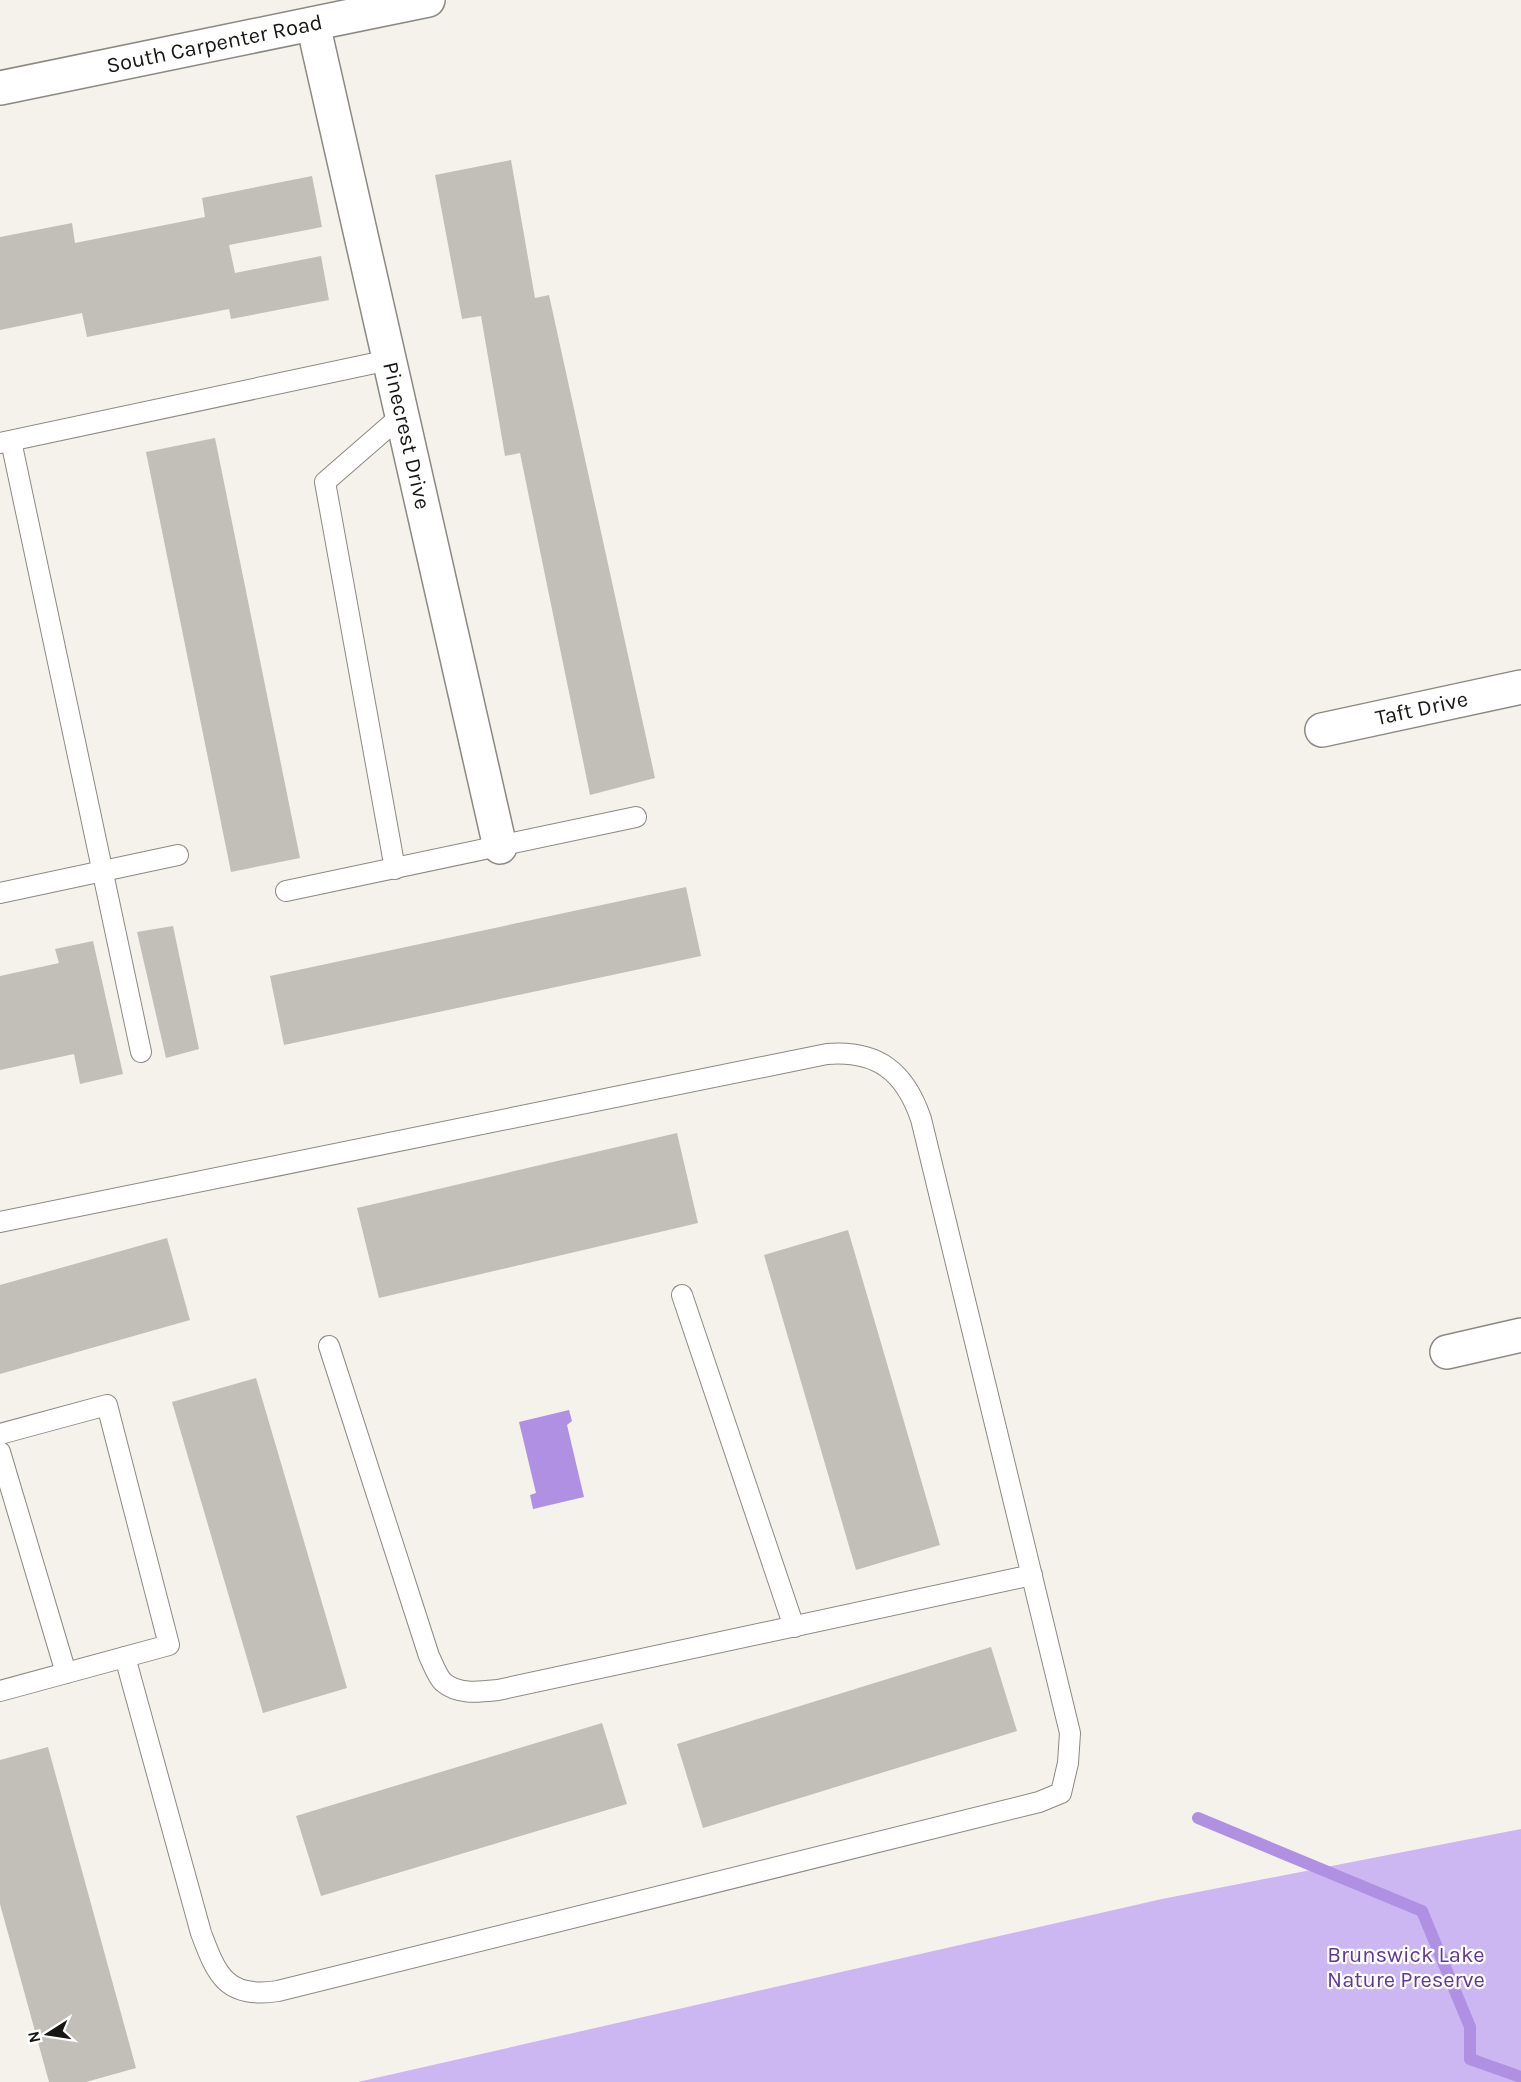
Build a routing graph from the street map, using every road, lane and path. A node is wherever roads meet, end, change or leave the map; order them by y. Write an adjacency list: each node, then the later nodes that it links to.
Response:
1 (428, 0): 2 (street, South Carpenter Road)
2 (312, 24): 3 (street, South Carpenter Road); 4 (street, Pinecrest Drive)
3 (0, 88)
4 (389, 360): 5 (street, Pinecrest Drive); 6 (lane)
5 (402, 415): 10 (street, Pinecrest Drive); 12 (lane)
6 (6, 442): 13 (lane)
7 (1521, 687): 8 (street, Taft Drive)
8 (1322, 730)
9 (636, 817): 10 (lane)
10 (500, 847): 12 (lane)
11 (178, 855): 13 (lane)
12 (395, 869): 14 (lane)
13 (103, 871): 15 (lane); 16 (lane)
14 (286, 891)
15 (0, 893)
16 (141, 1052)
17 (0, 1222): 24 (lane)
18 (682, 1295): 25 (lane)
19 (1521, 1335): 21 (street)
20 (329, 1346): 25 (lane)
21 (1447, 1352)
22 (0, 1434): 26 (lane)
23 (0, 1452): 27 (lane)
24 (1032, 1575): 25 (lane); 26 (lane)
25 (794, 1627)
26 (125, 1657): 27 (lane)
27 (66, 1673): 28 (lane)
28 (0, 1692)

